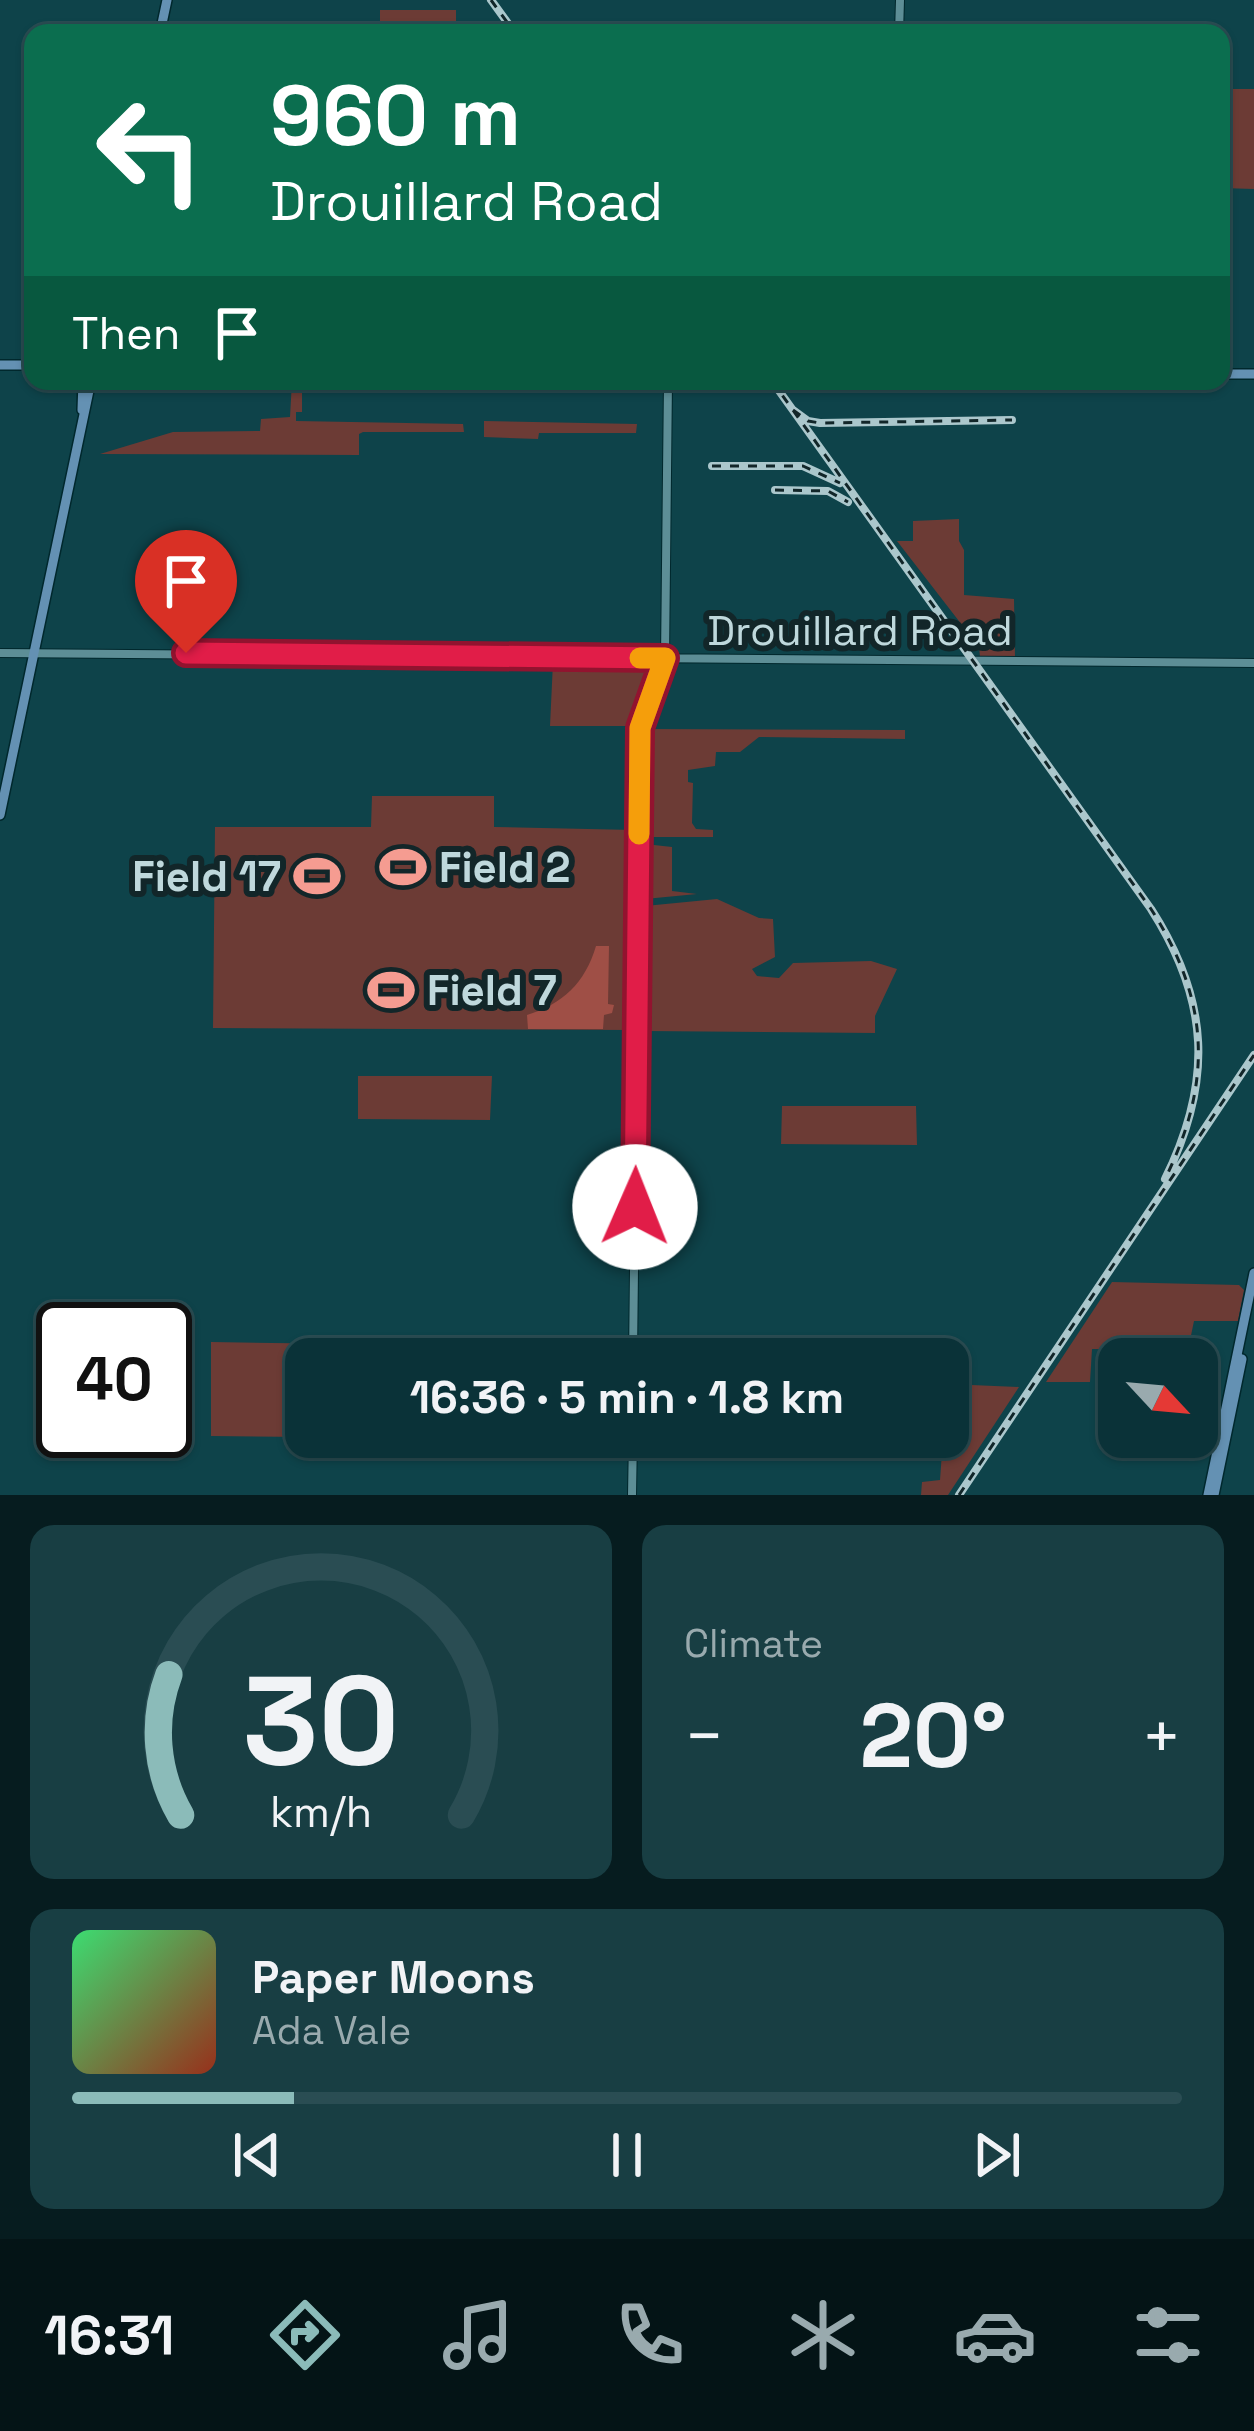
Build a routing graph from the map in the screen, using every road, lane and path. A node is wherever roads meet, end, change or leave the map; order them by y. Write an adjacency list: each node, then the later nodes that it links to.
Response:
1 (83, 390): 4 (main road)
2 (670, 390): 5 (street)
3 (0, 653): 4 (street, Drouillard Road)
4 (33, 653): 5 (street, Drouillard Road); 7 (main road)
5 (665, 658): 6 (street, Drouillard Road); 10 (street)
6 (1254, 663)
7 (0, 815)
8 (1254, 1273): 13 (main road)
9 (1254, 1303): 13 (main road)
10 (633, 1338)
11 (633, 1458): 12 (street)
12 (632, 1495)
13 (1211, 1495)

